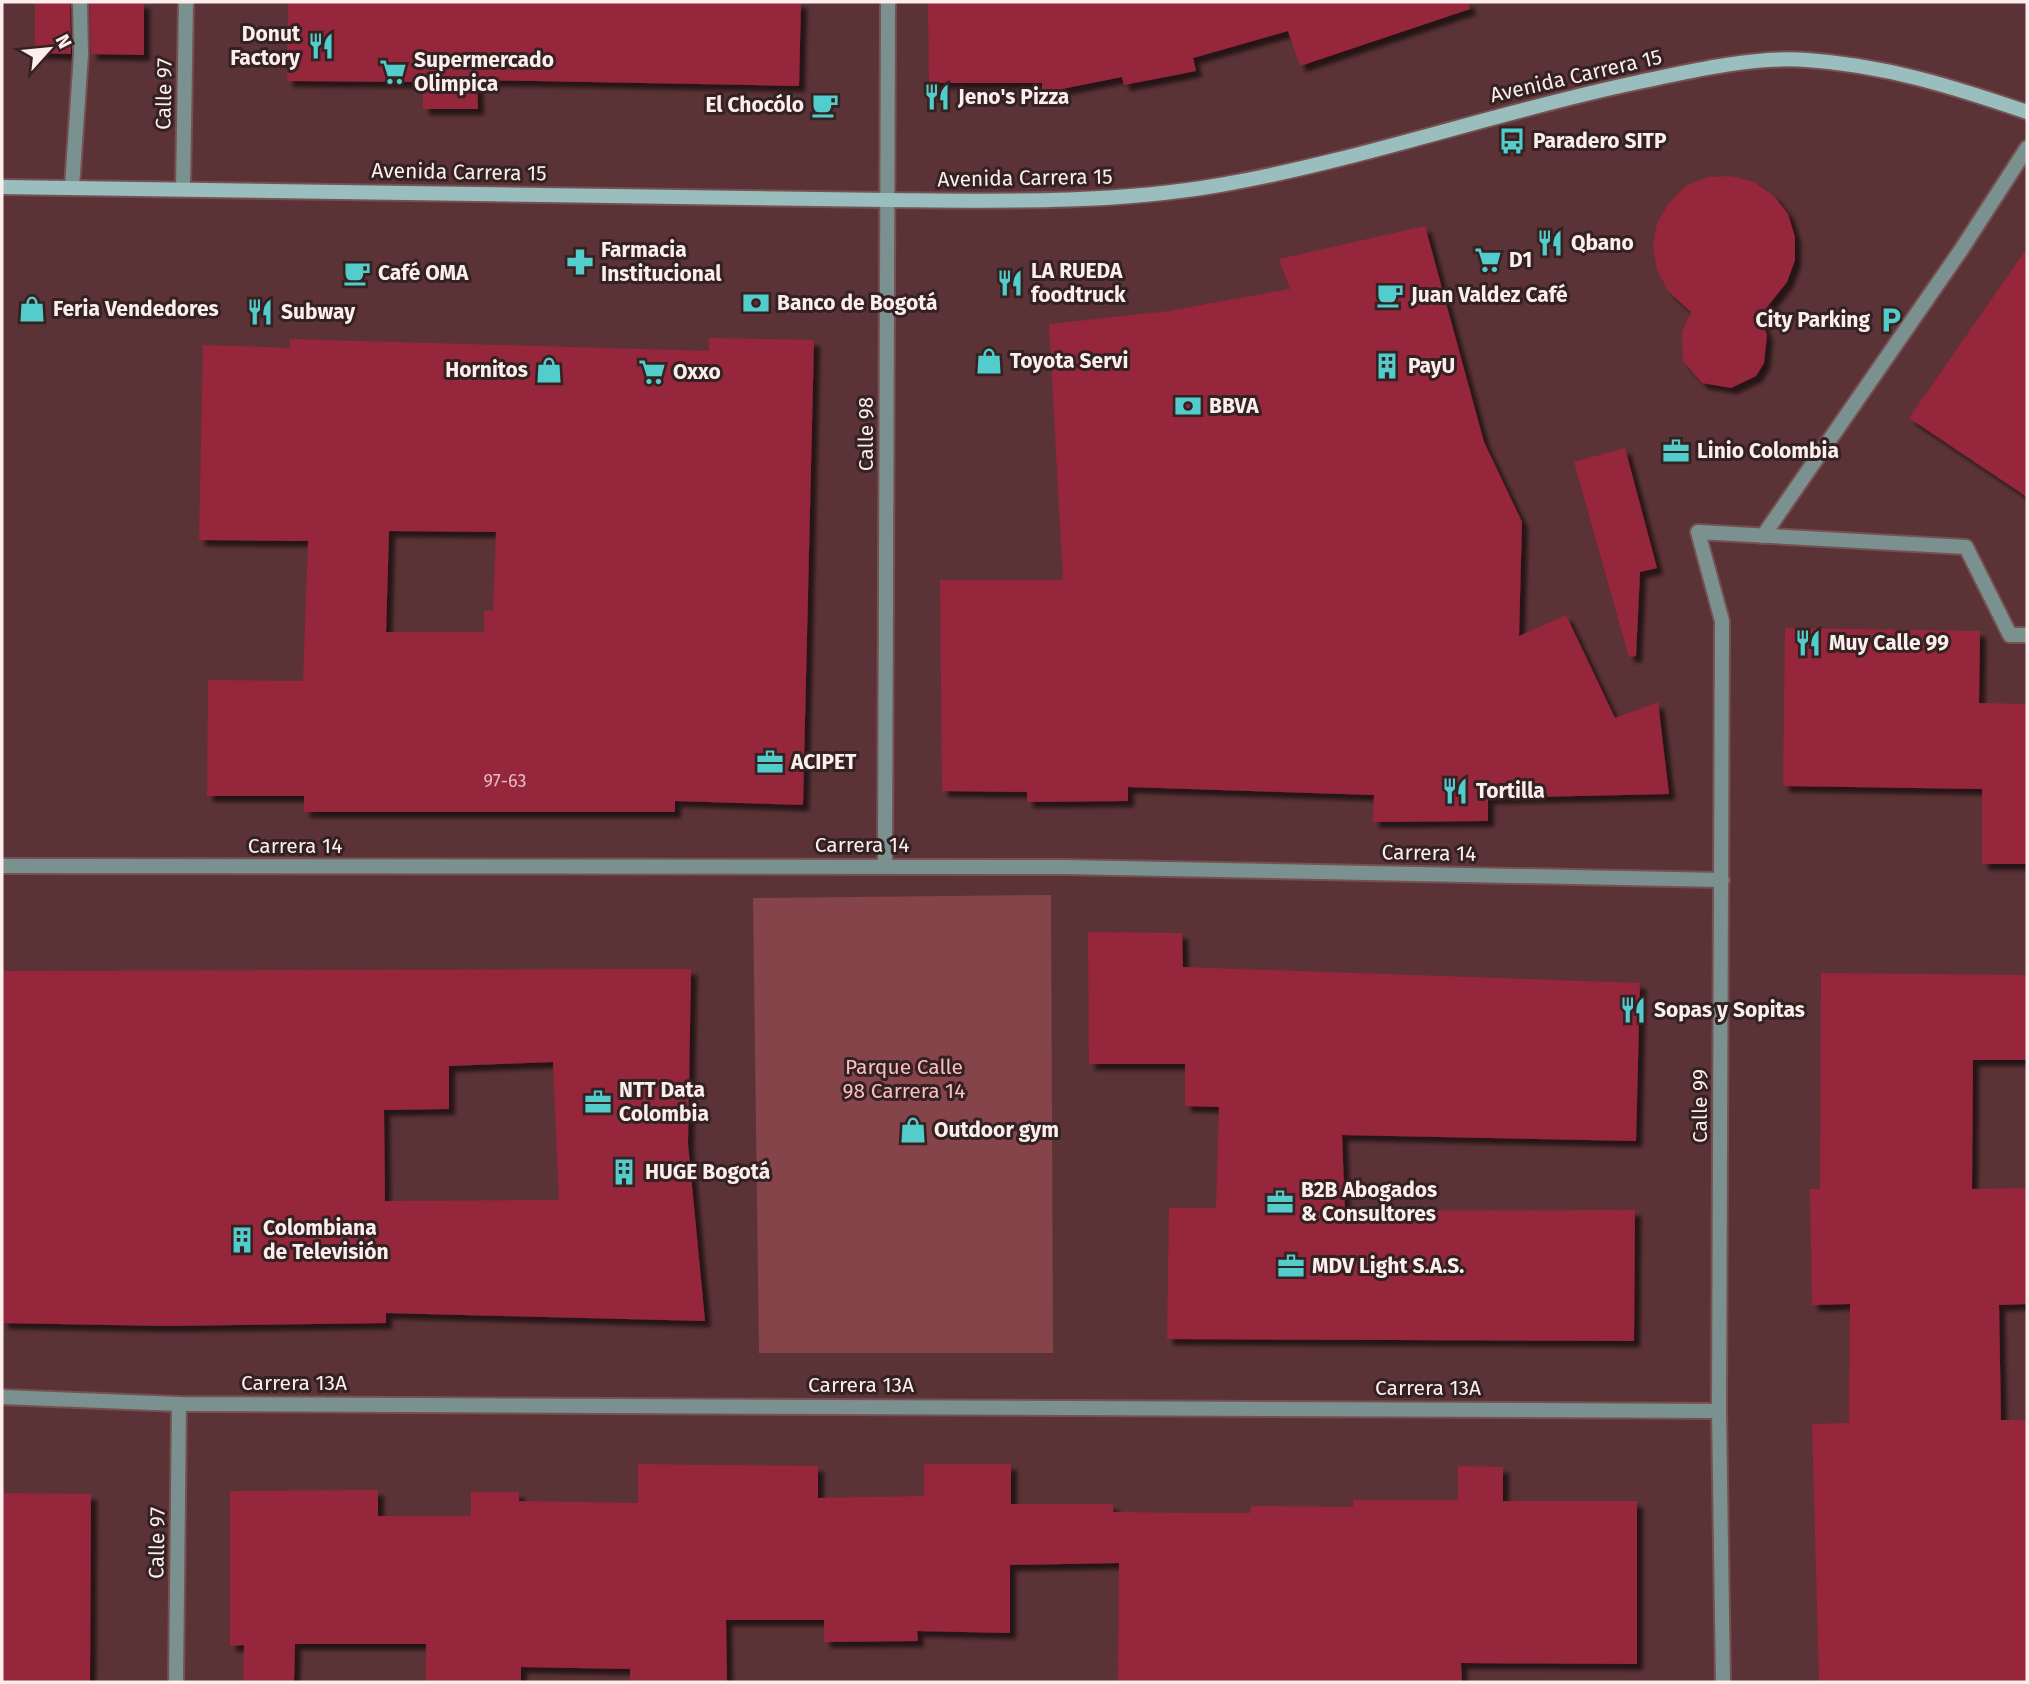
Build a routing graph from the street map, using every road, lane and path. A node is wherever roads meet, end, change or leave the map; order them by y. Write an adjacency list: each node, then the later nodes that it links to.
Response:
1 (80, 2): 7 (street)
2 (186, 2): 8 (street, Calle 97)
3 (888, 2): 9 (street, Calle 98)
4 (2027, 112): 9 (main road, Avenida Carrera 15)
5 (2027, 148): 10 (street)
6 (2, 187): 7 (main road, Avenida Carrera 15)
7 (72, 187): 8 (main road, Avenida Carrera 15)
8 (184, 188): 9 (main road, Avenida Carrera 15)
9 (888, 200): 13 (street, Calle 98)
10 (1763, 536): 11 (street); 14 (street, Calle 99)
11 (2027, 635)
12 (2, 866): 13 (street, Carrera 14)
13 (885, 866): 14 (street, Carrera 14)
14 (1722, 880): 17 (street, Calle 99)
15 (2, 1397): 16 (street, Carrera 13A)
16 (180, 1404): 17 (street, Carrera 13A); 18 (street, Calle 97)
17 (1719, 1411): 19 (street, Calle 99)
18 (176, 1682)
19 (1723, 1682)

